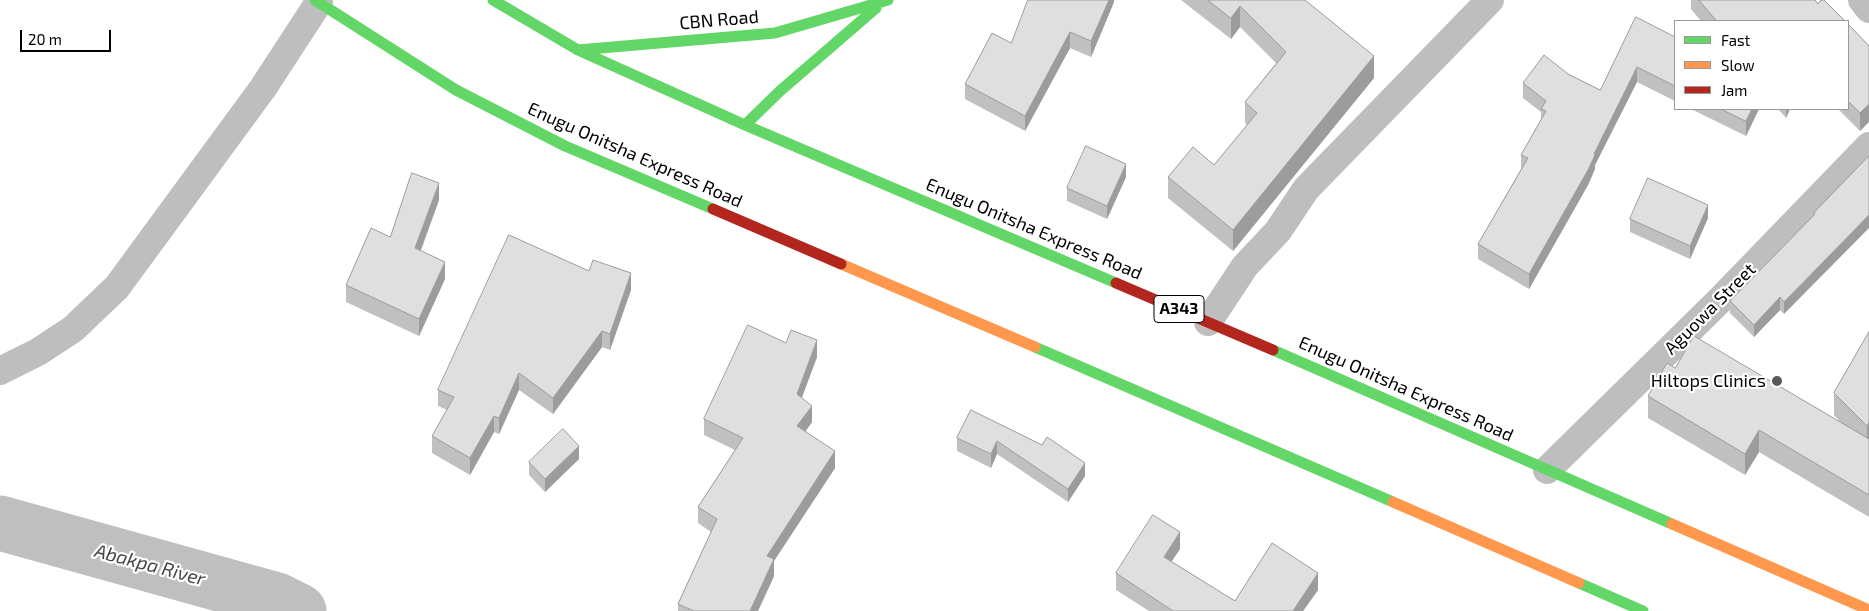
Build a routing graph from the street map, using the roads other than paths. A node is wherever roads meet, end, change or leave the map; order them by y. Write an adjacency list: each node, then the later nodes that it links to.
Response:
1 (493, 0): 7 (main road, Enugu Onitsha Express Road / A343)
2 (1490, 0): 10 (street)
3 (1862, 0): 6 (street)
4 (317, 1): 11 (street); 14 (main road, Enugu Onitsha Express Road)
5 (885, 1): 7 (main road, CBN Road); 8 (main road)
6 (1869, 9)
7 (578, 50): 8 (main road, Enugu Onitsha Express Road / A343)
8 (745, 125): 10 (main road, Enugu Onitsha Express Road / A343)
9 (1869, 146): 12 (street, Aguowa Street)
10 (1208, 322): 12 (main road, Enugu Onitsha Express Road / A343)
11 (0, 370)
12 (1547, 470): 13 (main road, Enugu Onitsha Express Road / A343)
13 (1869, 610)
14 (1642, 611)

